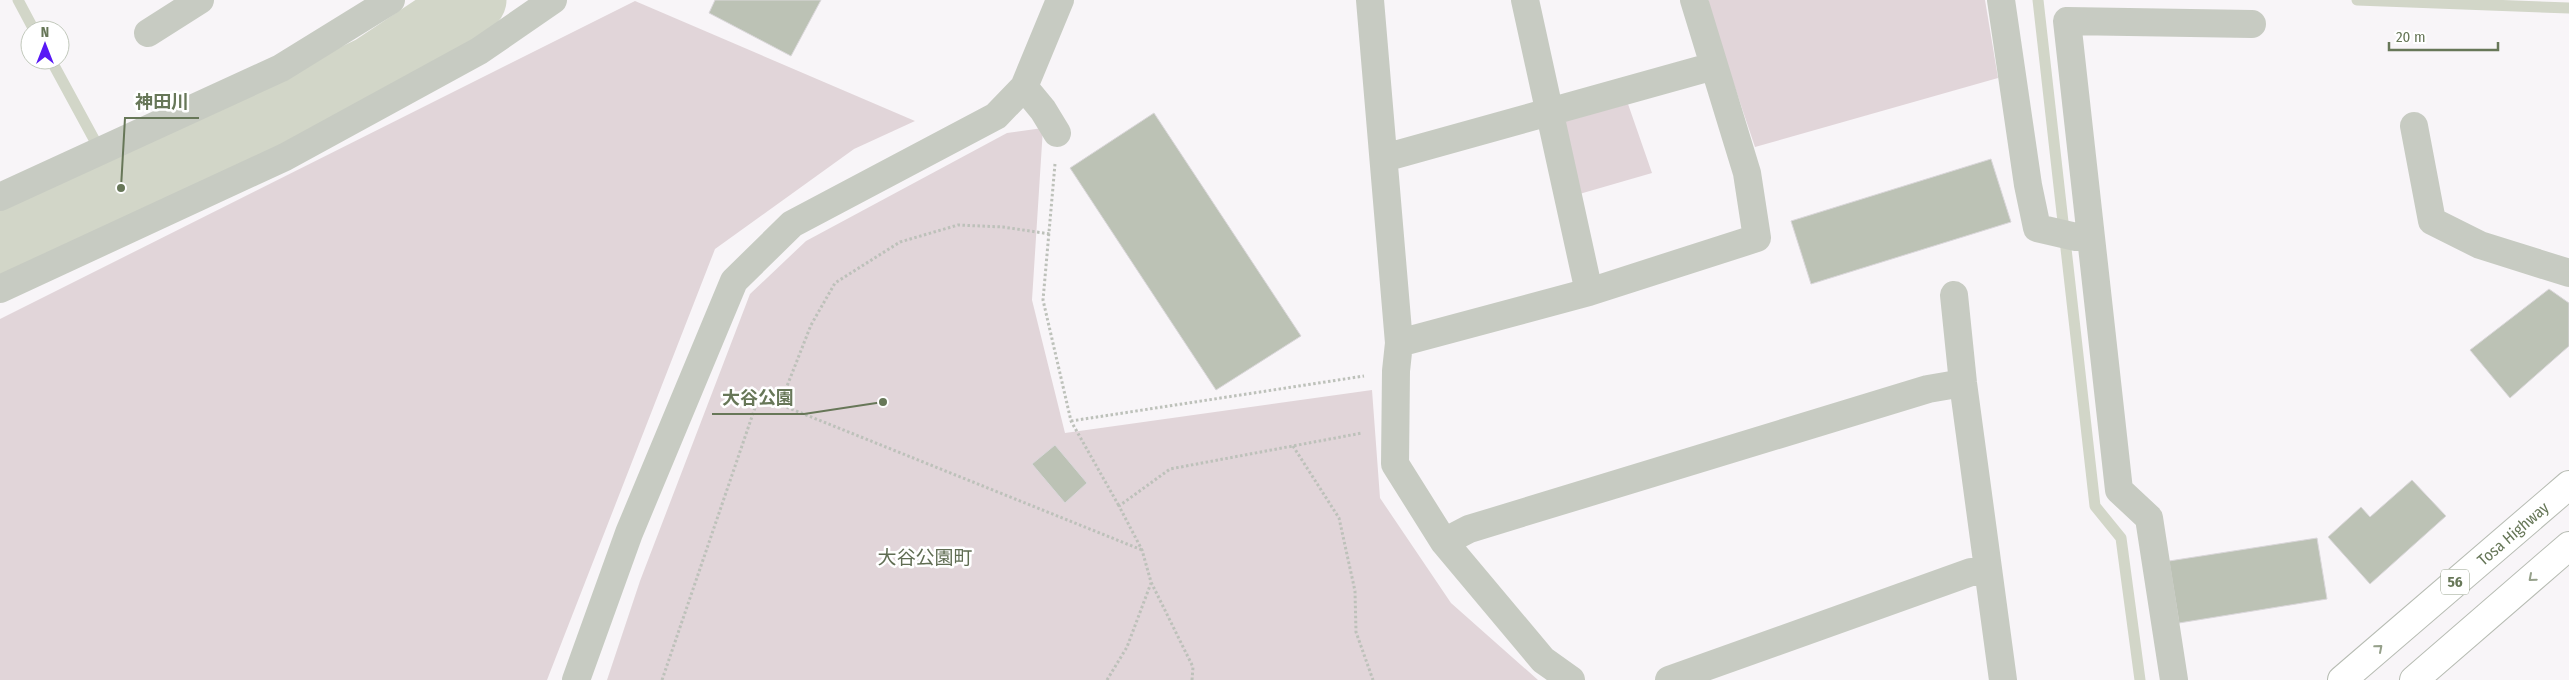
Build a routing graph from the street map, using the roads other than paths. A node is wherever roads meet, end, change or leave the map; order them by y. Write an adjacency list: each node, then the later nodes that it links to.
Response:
1 (200, 0): 10 (street)
2 (391, 0): 17 (street)
3 (553, 0): 20 (street)
4 (1060, 0): 12 (street)
5 (1370, 0): 16 (street)
6 (1525, 0): 13 (street)
7 (1694, 0): 11 (street)
8 (2001, 0): 18 (street)
9 (2252, 24): 18 (street)
10 (148, 33)
11 (1714, 66): 13 (street); 21 (street)
12 (1024, 87): 15 (street); 29 (street)
13 (1550, 113): 16 (street); 21 (street)
14 (2414, 126): 19 (street)
15 (1057, 133)
16 (1384, 158): 23 (street)
17 (0, 197)
18 (2073, 235): 33 (street)
19 (2569, 274)
20 (0, 289)
21 (1589, 292): 23 (street)
22 (1954, 296): 24 (street)
23 (1399, 343): 26 (street)
24 (1963, 383): 26 (street); 28 (street)
25 (2569, 485): 34 (highway, Tosa Highway / 56, one-way to 25)
26 (1444, 542): 30 (street)
27 (2569, 546): 35 (highway, one-way to 35)
28 (1988, 572): 31 (street); 32 (street)
29 (576, 680)
30 (1571, 680)
31 (1669, 680)
32 (2002, 680)
33 (2174, 680)
34 (2342, 680)
35 (2414, 680)

